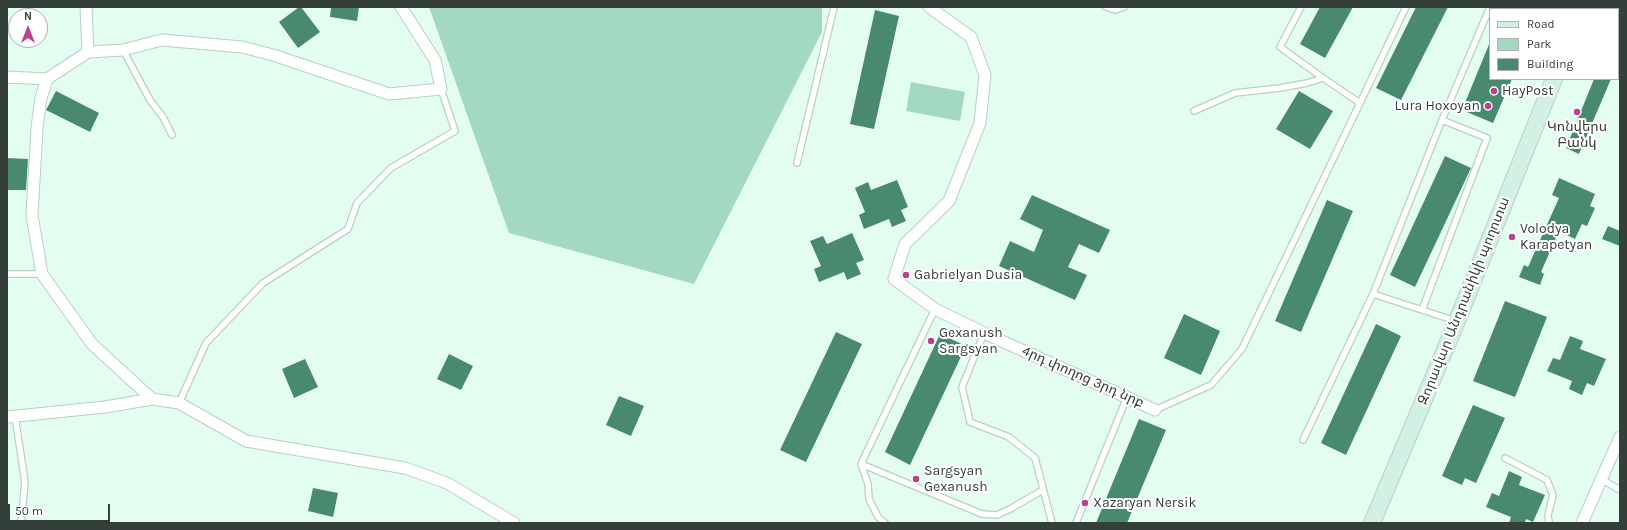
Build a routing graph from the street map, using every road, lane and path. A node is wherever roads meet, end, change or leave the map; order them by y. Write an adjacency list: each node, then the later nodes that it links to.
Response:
1 (86, 7): 11 (street)
2 (401, 7): 16 (street)
3 (834, 7): 21 (lane)
4 (929, 7): 25 (street, 4րդ փողոց 3րդ նրբ)
5 (1106, 7): 6 (lane)
6 (1124, 7)
7 (1301, 7): 14 (lane)
8 (1406, 7): 17 (lane)
9 (1489, 9): 19 (lane)
10 (122, 50): 11 (street); 16 (street); 20 (lane)
11 (88, 52): 13 (street)
12 (7, 77): 13 (street)
13 (47, 78): 23 (street)
14 (1323, 78): 17 (lane); 18 (lane)
15 (1554, 80): 27 (main road, Զորավար Անդրանիկի պողոտա)
16 (441, 89): 31 (lane)
17 (1360, 103): 32 (lane)
18 (1194, 111)
19 (1442, 120): 24 (lane); 26 (lane)
20 (172, 135)
21 (797, 163)
22 (7, 274): 23 (lane)
23 (42, 274): 30 (street)
24 (1372, 294): 26 (lane); 35 (lane)
25 (935, 308): 28 (street, 4րդ փողոց 3րդ նրբ); 37 (lane)
26 (1422, 310): 27 (lane)
27 (1456, 321): 46 (main road, Զորավար Անդրանիկի պողոտա)
28 (984, 333): 29 (street, 4րդ փողոց 3րդ նրբ); 39 (lane)
29 (1126, 397): 32 (street, 4րդ փողոց 3րդ նրբ); 45 (lane)
30 (152, 399): 31 (street); 33 (street)
31 (179, 403): 42 (street)
32 (1155, 410)
33 (11, 416): 41 (lane)
34 (1620, 437): 38 (street)
35 (1303, 440)
36 (1504, 458): 47 (lane)
37 (861, 464): 39 (lane); 43 (lane)
38 (1600, 479): 40 (lane); 48 (street)
39 (1043, 490): 44 (lane)
40 (1620, 490)
41 (20, 523)
42 (514, 523)
43 (885, 523)
44 (1052, 523)
45 (1076, 523)
46 (1372, 523)
47 (1549, 523)
48 (1582, 523)

